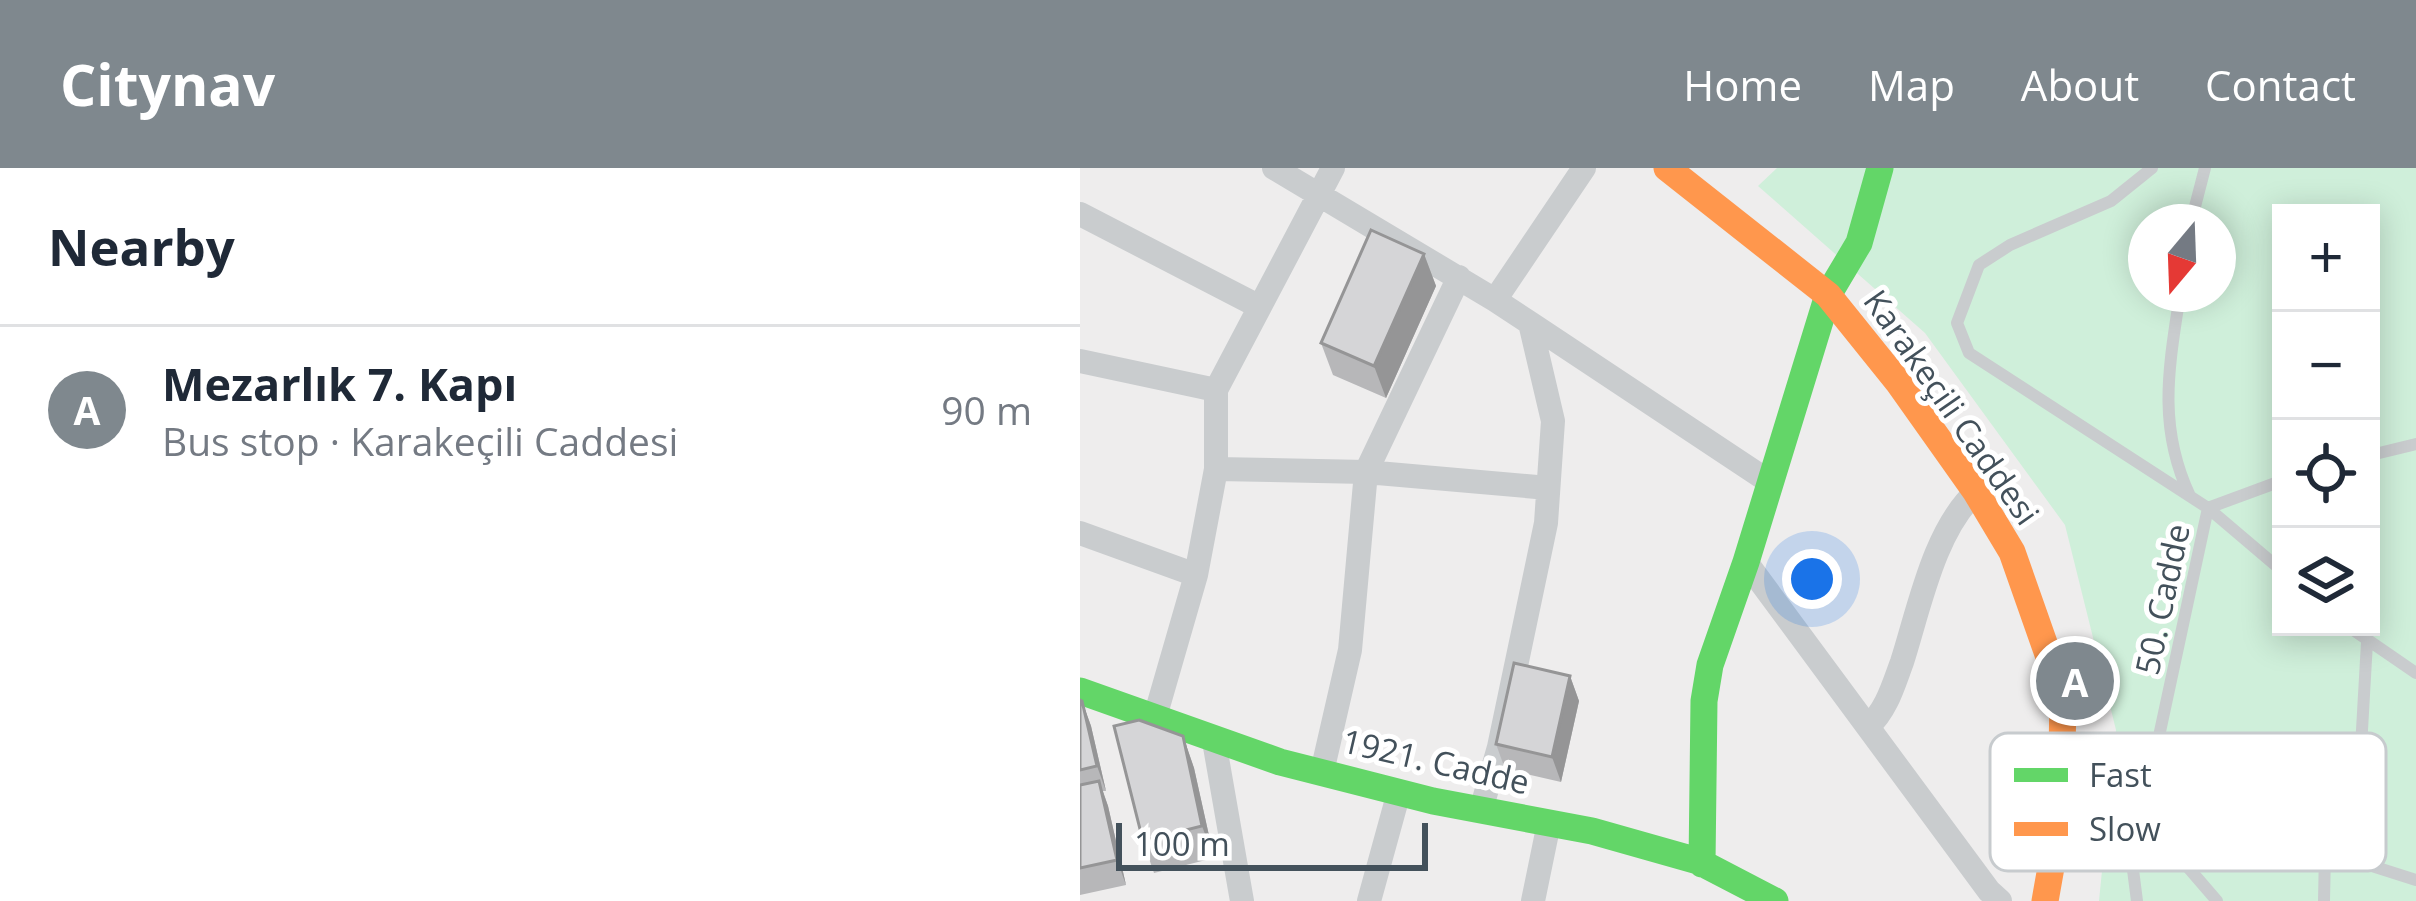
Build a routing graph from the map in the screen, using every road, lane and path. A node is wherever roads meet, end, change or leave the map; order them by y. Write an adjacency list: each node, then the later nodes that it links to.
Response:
1 (1274, 168): 8 (street)
2 (1333, 168): 8 (street)
3 (1584, 168): 13 (street)
4 (1667, 168): 12 (street, Karakeçili Caddesi)
5 (1880, 168): 12 (street)
6 (2152, 168): 27 (lane)
7 (2205, 168): 9 (lane)
8 (1317, 194): 11 (street); 14 (street)
9 (2196, 204)
10 (1080, 214): 14 (street)
11 (1459, 277): 13 (street); 22 (street)
12 (1828, 295): 23 (street); 26 (street, Karakeçili Caddesi)
13 (1495, 300): 16 (street)
14 (1258, 306): 18 (street)
15 (2177, 312): 27 (lane)
16 (1530, 323): 23 (street); 25 (street)
17 (1080, 361): 18 (street)
18 (1216, 390): 21 (street)
19 (2416, 444): 20 (lane)
20 (2380, 453)
21 (1216, 469): 22 (street); 32 (street)
22 (1366, 472): 25 (street); 43 (street)
23 (1771, 483): 30 (street)
24 (2272, 484): 28 (lane, 50. Cadde)
25 (1549, 488): 45 (street)
26 (1976, 492): 38 (street); 39 (street, Karakeçili Caddesi)
27 (2190, 497): 28 (lane)
28 (2208, 508): 31 (lane); 40 (lane, 50. Cadde)
29 (1080, 532): 32 (street)
30 (1747, 562): 38 (street); 47 (street)
31 (2272, 562)
32 (1196, 574): 37 (street)
33 (2360, 636): 34 (lane)
34 (2367, 642): 35 (lane); 41 (lane)
35 (2416, 673)
36 (1080, 691): 37 (street, 1921. Cadde)
37 (1155, 717): 42 (street, 1921. Cadde)
38 (1868, 727): 58 (street)
39 (2062, 733)
40 (2162, 733)
41 (2362, 733)
42 (1214, 741): 43 (street, 1921. Cadde); 54 (street)
43 (1322, 772): 44 (street, 1921. Cadde)
44 (1399, 792): 45 (street, 1921. Cadde); 55 (street)
45 (1481, 810): 46 (street, 1921. Cadde)
46 (1550, 823): 47 (street, 1921. Cadde); 56 (street)
47 (1702, 864): 57 (street, 1921. Cadde)
48 (2386, 870): 52 (lane)
49 (2051, 871): 59 (street, Karakeçili Caddesi)
50 (2191, 871): 61 (lane)
51 (2325, 871): 62 (lane)
52 (2416, 880)
53 (2136, 894): 60 (lane)
54 (1242, 901)
55 (1369, 901)
56 (1533, 901)
57 (1775, 901)
58 (2000, 901)
59 (2045, 901)
60 (2146, 901)
61 (2217, 901)
62 (2324, 901)

